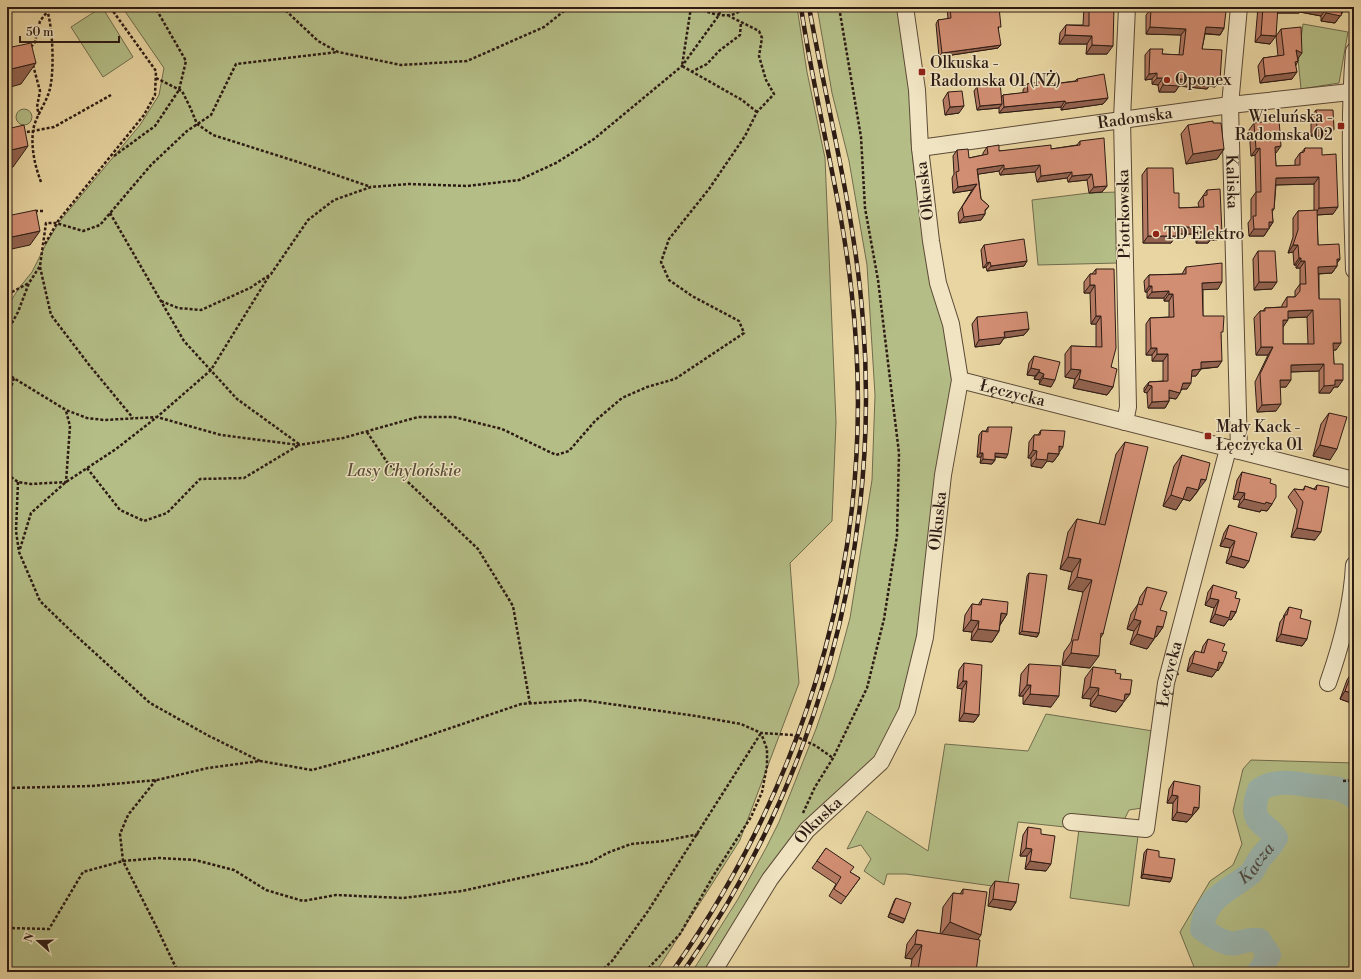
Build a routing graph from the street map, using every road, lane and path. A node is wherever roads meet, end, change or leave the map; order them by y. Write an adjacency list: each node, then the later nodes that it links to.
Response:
1 (46, 7): 14 (path)
2 (51, 7): 14 (path)
3 (110, 7): 24 (path)
4 (154, 7): 25 (path)
5 (282, 7): 19 (path)
6 (569, 7): 19 (path)
7 (692, 7): 15 (path); 22 (path)
8 (721, 7): 15 (path)
9 (744, 7): 16 (path)
10 (839, 7): 73 (path)
11 (905, 7): 35 (street, Olkuska)
12 (1127, 7): 31 (street, Piotrkowska)
13 (1239, 7): 28 (street, Kaliska)
14 (48, 11): 20 (path); 30 (path)
15 (719, 15): 16 (path); 22 (path)
16 (729, 16): 17 (path)
17 (741, 22): 23 (path); 29 (path)
18 (1354, 51): 26 (street)
19 (338, 52): 32 (path)
20 (32, 53)
21 (30, 60): 30 (path)
22 (682, 66): 23 (path); 38 (path)
23 (691, 72): 29 (path)
24 (156, 78): 25 (path); 36 (path)
25 (179, 90): 32 (path); 36 (path)
26 (1350, 92): 28 (street, Radomska); 45 (street)
27 (111, 95): 33 (path)
28 (1230, 105): 31 (street, Radomska); 62 (street, Kaliska)
29 (757, 112): 60 (path)
30 (39, 116): 33 (path)
31 (1122, 119): 35 (street, Radomska); 59 (street, Piotrkowska)
32 (197, 124): 38 (path); 41 (path)
33 (33, 130): 34 (path); 37 (path)
34 (16, 134)
35 (920, 148): 54 (street, Olkuska)
36 (110, 159): 42 (path)
37 (41, 182)
38 (371, 187): 46 (path)
39 (31, 211): 40 (path)
40 (45, 211)
41 (110, 213): 42 (path); 49 (path)
42 (56, 223): 43 (path); 43 (path)
43 (44, 246): 44 (path)
44 (40, 266): 47 (path); 58 (path)
45 (1354, 270)
46 (271, 274): 49 (path); 51 (path)
47 (29, 283): 48 (path); 50 (path)
48 (7, 293)
49 (161, 301): 51 (path)
50 (7, 332)
51 (211, 370): 57 (path); 61 (path)
52 (7, 374): 53 (path)
53 (14, 378): 55 (path); 56 (path)
54 (960, 380): 59 (street, Łęczycka); 89 (street, Olkuska)
55 (7, 400)
56 (66, 410): 58 (path); 67 (path)
57 (157, 417): 58 (path); 61 (path); 63 (path)
58 (134, 418)
59 (1125, 422): 62 (street, Łęczycka)
60 (366, 432): 61 (path); 71 (path)
61 (299, 445): 63 (path)
62 (1234, 450): 65 (street, Łęczycka); 80 (street, Łęczycka)
63 (87, 468): 67 (path)
64 (7, 474): 66 (path)
65 (1354, 480)
66 (18, 482): 67 (path); 68 (path)
67 (66, 482): 68 (path)
68 (19, 552): 74 (path)
69 (1354, 565): 70 (street)
70 (1328, 684)
71 (530, 704): 72 (path); 74 (path)
72 (761, 733): 73 (path); 81 (path); 88 (path)
73 (833, 758): 79 (path)
74 (260, 761): 75 (path)
75 (157, 780): 78 (path); 82 (path)
76 (1354, 780): 77 (path)
77 (1343, 781)
78 (7, 788)
79 (801, 818)
80 (1071, 822)
81 (698, 834): 82 (path); 87 (path)
82 (123, 861): 83 (path); 85 (path)
83 (7, 928)
84 (545, 968): 86 (path)
85 (178, 972)
86 (543, 972)
87 (600, 972)
88 (644, 972)
89 (713, 972)

